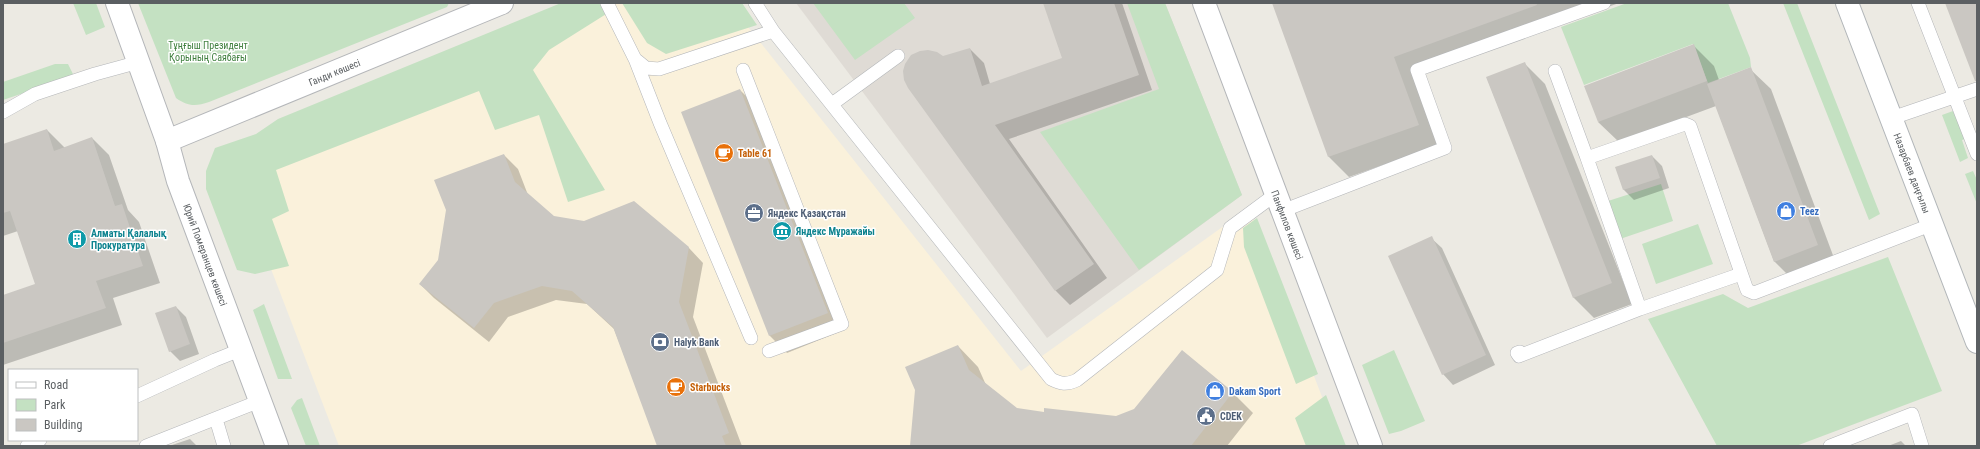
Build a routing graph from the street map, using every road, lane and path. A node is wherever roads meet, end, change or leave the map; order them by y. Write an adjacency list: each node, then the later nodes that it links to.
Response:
1 (117, 3): 12 (street, Юрий Померанцев көшесі)
2 (502, 3): 20 (street, Ганди көшесі)
3 (607, 3): 11 (lane)
4 (755, 3): 9 (lane)
5 (1204, 3): 23 (street, Панфилов көшесі)
6 (1604, 3): 23 (lane)
7 (1847, 3): 19 (street, Назарбаев даңғылы)
8 (1918, 3): 16 (lane)
9 (773, 31): 11 (lane); 17 (lane)
10 (898, 56): 17 (lane)
11 (635, 59): 27 (lane)
12 (139, 62): 18 (lane); 20 (street, Юрий Померанцев көшесі)
13 (743, 70): 30 (lane)
14 (1555, 71): 22 (lane)
15 (1977, 89): 16 (lane)
16 (1953, 96): 19 (lane); 21 (lane)
17 (832, 104): 23 (lane)
18 (3, 112)
19 (1892, 118): 24 (street, Назарбаев даңғылы)
20 (167, 141): 29 (street, Юрий Померанцев көшесі)
21 (1977, 154)
22 (1587, 158): 25 (lane); 26 (lane)
23 (1279, 202): 40 (street, Панфилов көшесі)
24 (1933, 224): 25 (lane); 28 (street, Назарбаев даңғылы)
25 (1741, 274): 26 (lane)
26 (1640, 309): 31 (lane)
27 (751, 338)
28 (1977, 342)
29 (240, 350): 32 (lane); 33 (street, Юрий Померанцев көшесі)
30 (769, 351)
31 (1520, 352)
32 (138, 396)
33 (260, 401): 34 (lane); 39 (street, Юрий Померанцев көшесі)
34 (216, 419): 37 (lane); 38 (lane)
35 (38, 441): 36 (lane)
36 (27, 446)
37 (146, 446)
38 (224, 446)
39 (277, 446)
40 (1371, 446)
41 (1830, 446): 42 (lane)
42 (1922, 446)

